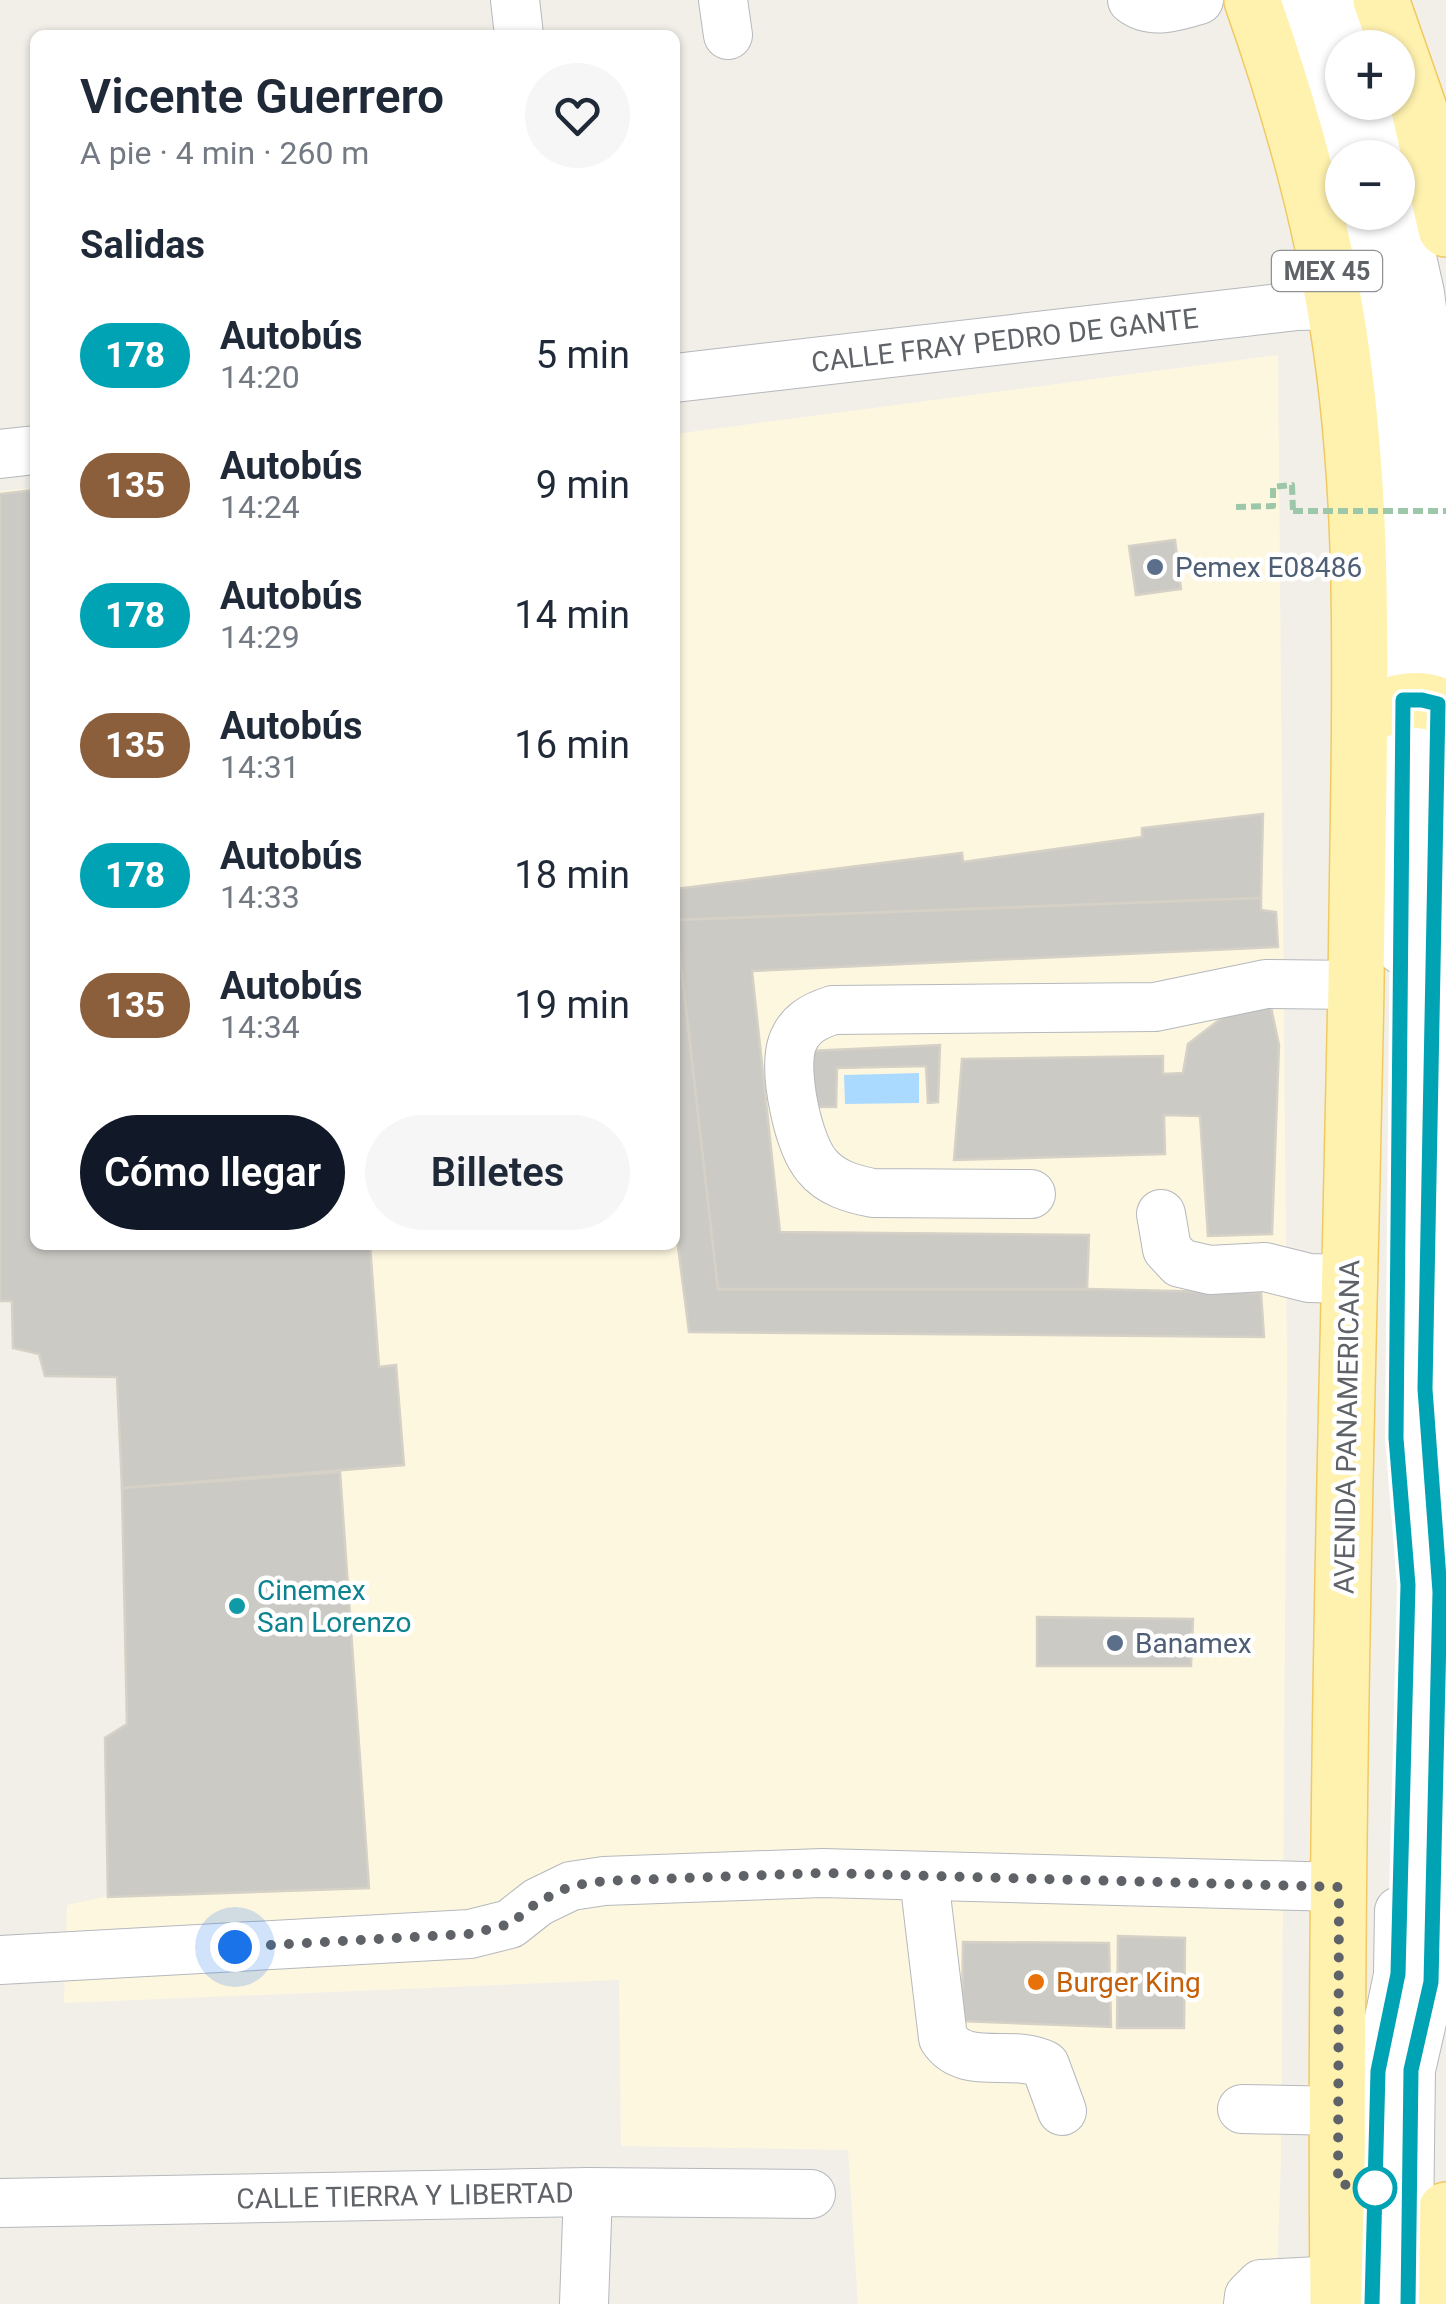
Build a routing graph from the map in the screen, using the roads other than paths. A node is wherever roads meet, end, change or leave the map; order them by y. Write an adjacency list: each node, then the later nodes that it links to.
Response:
1 (515, 0): 8 (street)
2 (1132, 0): 3 (street)
3 (1199, 0)
4 (1252, 0): 14 (main road, MEX 45)
5 (1297, 0): 10 (street)
6 (1337, 0): 9 (street)
7 (1381, 0): 11 (main road)
8 (518, 30)
9 (1347, 30)
10 (1339, 140)
11 (1446, 229)
12 (1363, 230): 18 (street)
13 (1406, 230): 18 (street)
14 (1335, 305): 15 (street, CALLE FRAY PEDRO DE GANTE); 18 (main road, AVENIDA PANAMERICANA / MEX 45)
15 (680, 377)
16 (30, 451): 17 (street)
17 (0, 454)
18 (1412, 708): 19 (main road, AVENIDA PANAMERICANA / MEX 45); 33 (street); 36 (street)
19 (1357, 984): 20 (street); 22 (main road, AVENIDA PANAMERICANA / MEX 45)
20 (1031, 1194)
21 (1162, 1214): 22 (street)
22 (1350, 1279): 24 (main road, AVENIDA PANAMERICANA / MEX 45)
23 (924, 1878): 24 (street); 25 (street); 27 (street)
24 (1339, 1887): 28 (main road, AVENIDA PANAMERICANA / MEX 45)
25 (0, 1960)
26 (1242, 2109): 28 (street)
27 (1062, 2111)
28 (1338, 2111): 33 (main road, AVENIDA PANAMERICANA / MEX 45)
29 (588, 2192): 30 (street, CALLE TIERRA Y LIBERTAD); 31 (street, CALLE TIERRA Y LIBERTAD); 34 (street)
30 (811, 2194)
31 (0, 2203)
32 (1446, 2210): 37 (main road)
33 (1349, 2296): 35 (street)
34 (584, 2304)
35 (1248, 2304)
36 (1408, 2304)
37 (1444, 2304)

